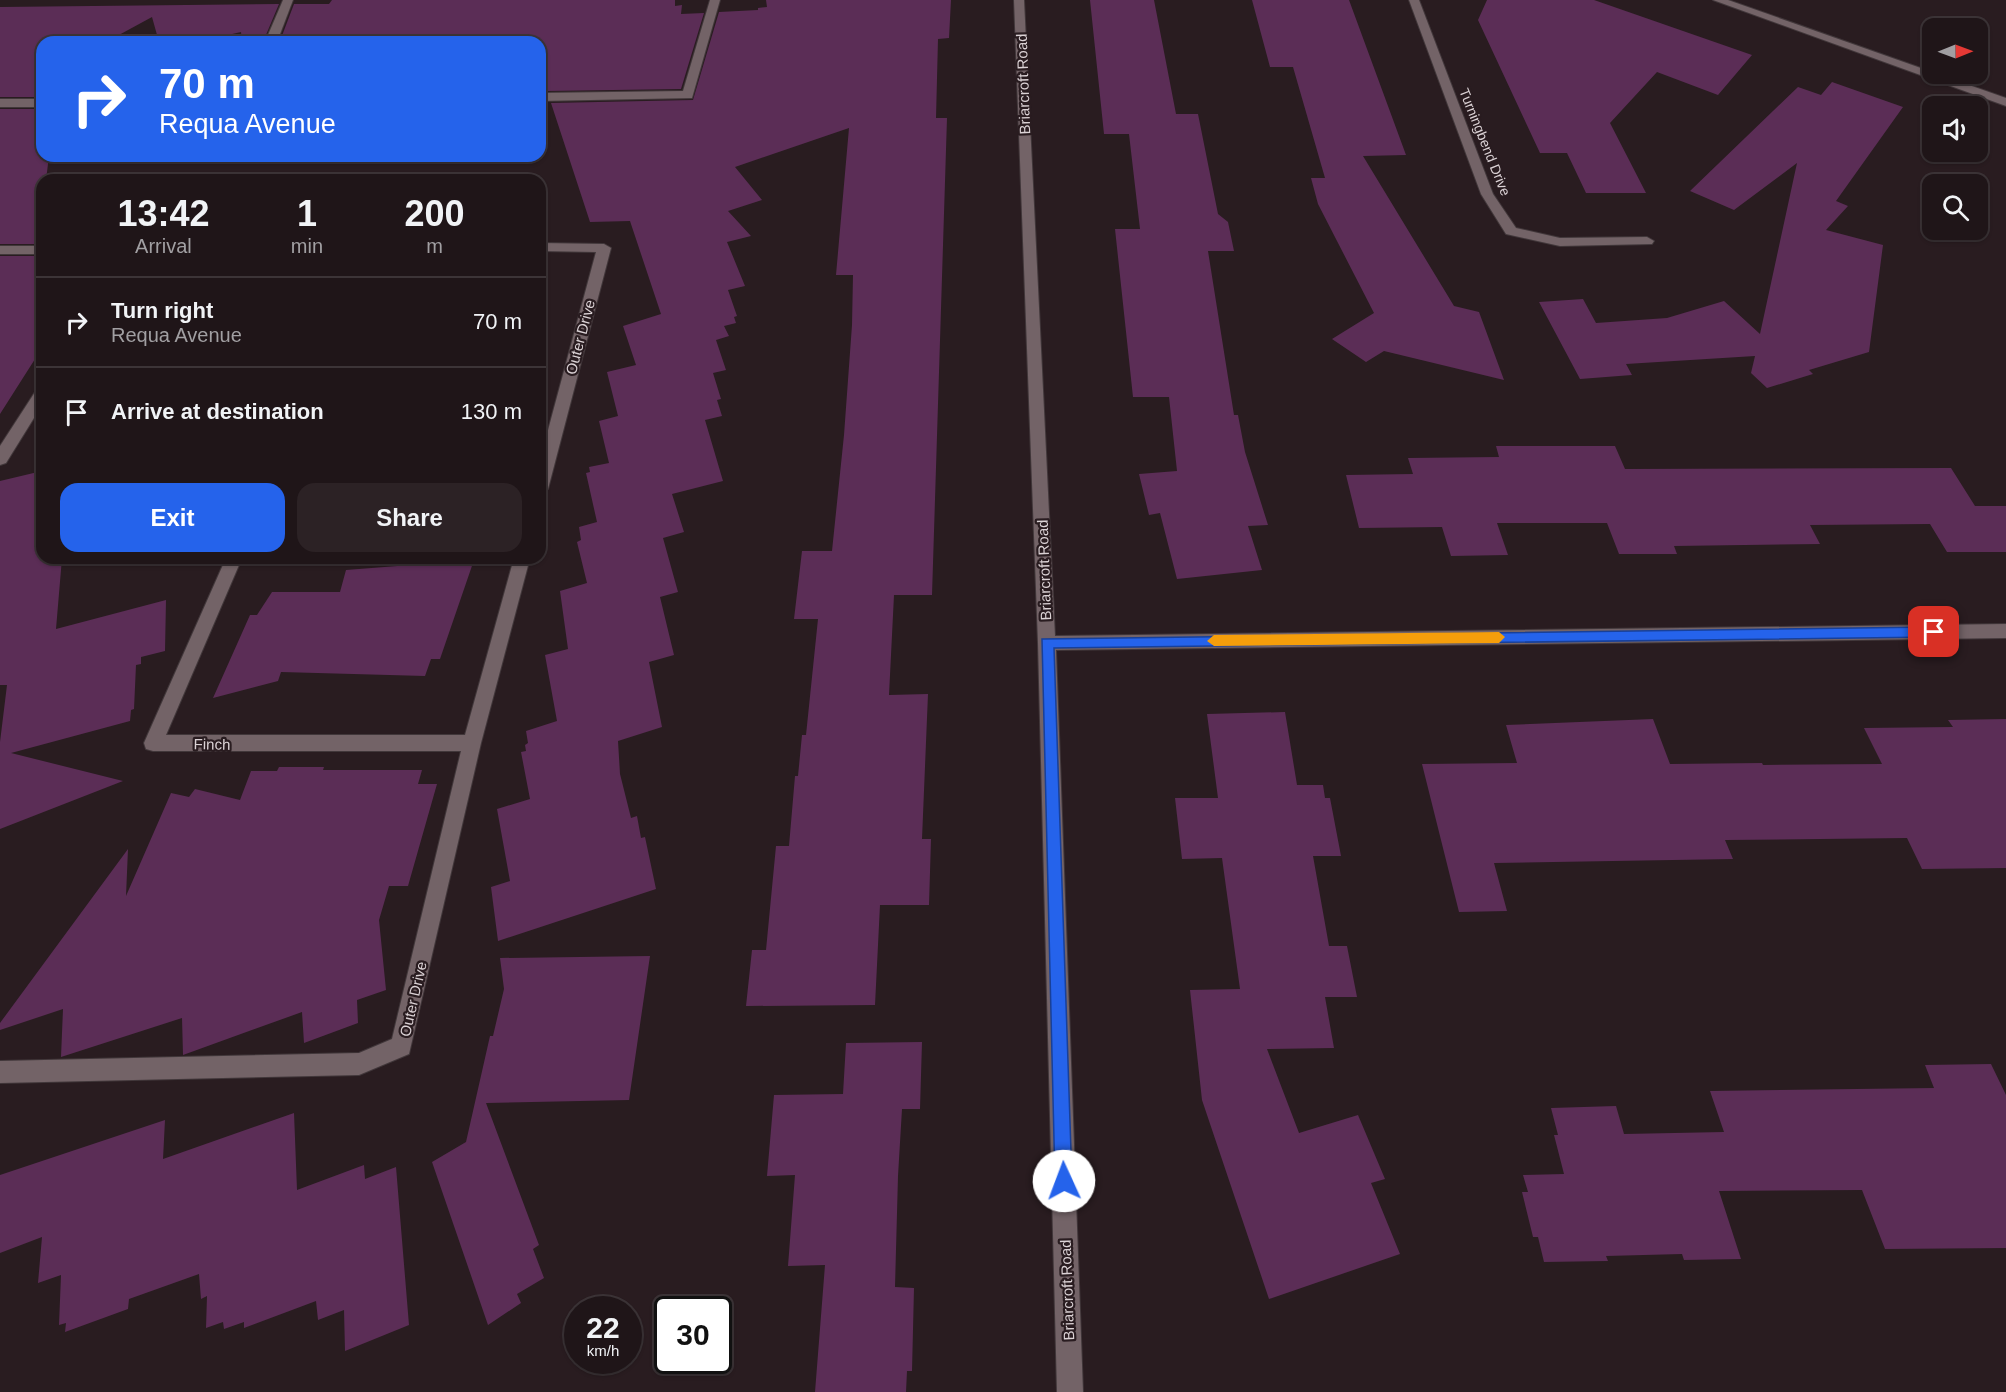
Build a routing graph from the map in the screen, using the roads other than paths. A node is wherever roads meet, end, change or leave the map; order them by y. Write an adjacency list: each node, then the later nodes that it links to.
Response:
1 (288, 0): 6 (street)
2 (715, 0): 7 (street)
3 (1019, 0): 21 (street, Briarcroft Road)
4 (1414, 0): 11 (street, Turningbend Drive)
5 (1718, 0): 8 (street)
6 (273, 36)
7 (546, 98)
8 (2006, 102)
9 (0, 103): 10 (street)
10 (36, 103)
11 (1647, 241)
12 (546, 247): 17 (street, Outer Drive)
13 (0, 250): 14 (street)
14 (36, 250)
15 (36, 402): 16 (street)
16 (0, 459)
17 (546, 466)
18 (231, 564): 22 (street, Finch)
19 (520, 564): 22 (street, Outer Drive)
20 (2006, 631): 21 (street)
21 (1047, 643): 24 (street, Briarcroft Road)
22 (472, 743): 23 (street, Outer Drive)
23 (0, 1072)
24 (1070, 1392)

